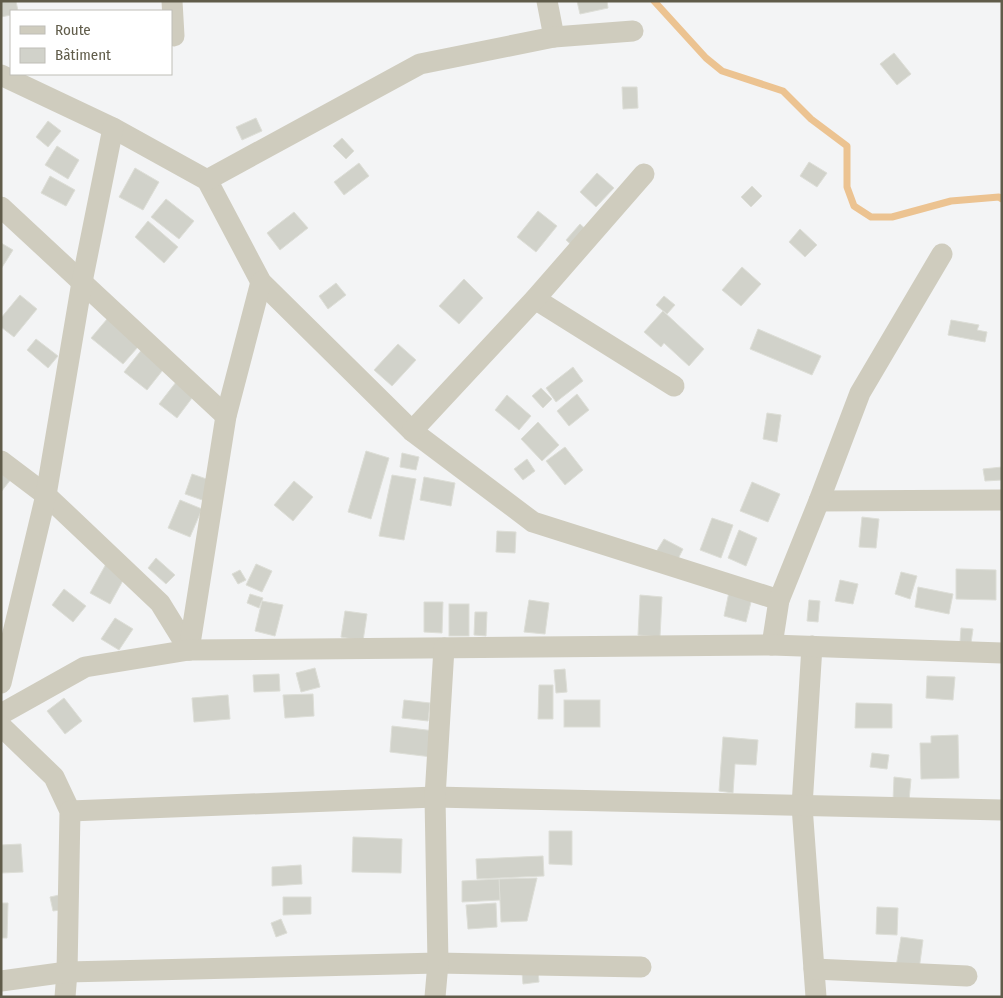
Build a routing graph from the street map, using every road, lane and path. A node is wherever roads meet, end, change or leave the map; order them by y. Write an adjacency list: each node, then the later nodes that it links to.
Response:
1 (172, 1): 4 (street)
2 (547, 1): 5 (street)
3 (633, 31): 5 (street)
4 (174, 36)
5 (554, 37): 9 (street)
6 (1, 75): 7 (street)
7 (113, 128): 9 (street); 12 (street)
8 (644, 174): 14 (street)
9 (207, 180): 13 (street)
10 (1, 207): 12 (street)
11 (942, 254): 21 (street)
12 (82, 282): 16 (street); 19 (street)
13 (261, 282): 16 (street); 17 (street)
14 (535, 299): 15 (street); 17 (street)
15 (674, 386)
16 (226, 416): 26 (street)
17 (412, 431): 22 (street)
18 (1, 461): 19 (street)
19 (46, 494): 26 (street); 28 (street)
20 (1002, 500): 21 (street)
21 (819, 501): 22 (street)
22 (779, 600): 23 (street)
23 (772, 645): 24 (street); 25 (street)
24 (812, 646): 27 (street); 32 (street)
25 (444, 648): 26 (street); 31 (street)
26 (189, 650): 29 (street)
27 (1002, 653)
28 (1, 683)
29 (1, 714)
30 (1, 726): 34 (street)
31 (435, 797): 32 (street); 34 (street); 35 (street)
32 (802, 806): 33 (street); 37 (street)
33 (1002, 810)
34 (70, 811): 38 (street)
35 (438, 963): 36 (street); 38 (street); 42 (street)
36 (641, 967)
37 (814, 969): 39 (street); 43 (street)
38 (67, 972): 40 (street); 41 (street)
39 (967, 976)
40 (1, 981)
41 (65, 997)
42 (435, 997)
43 (816, 997)

